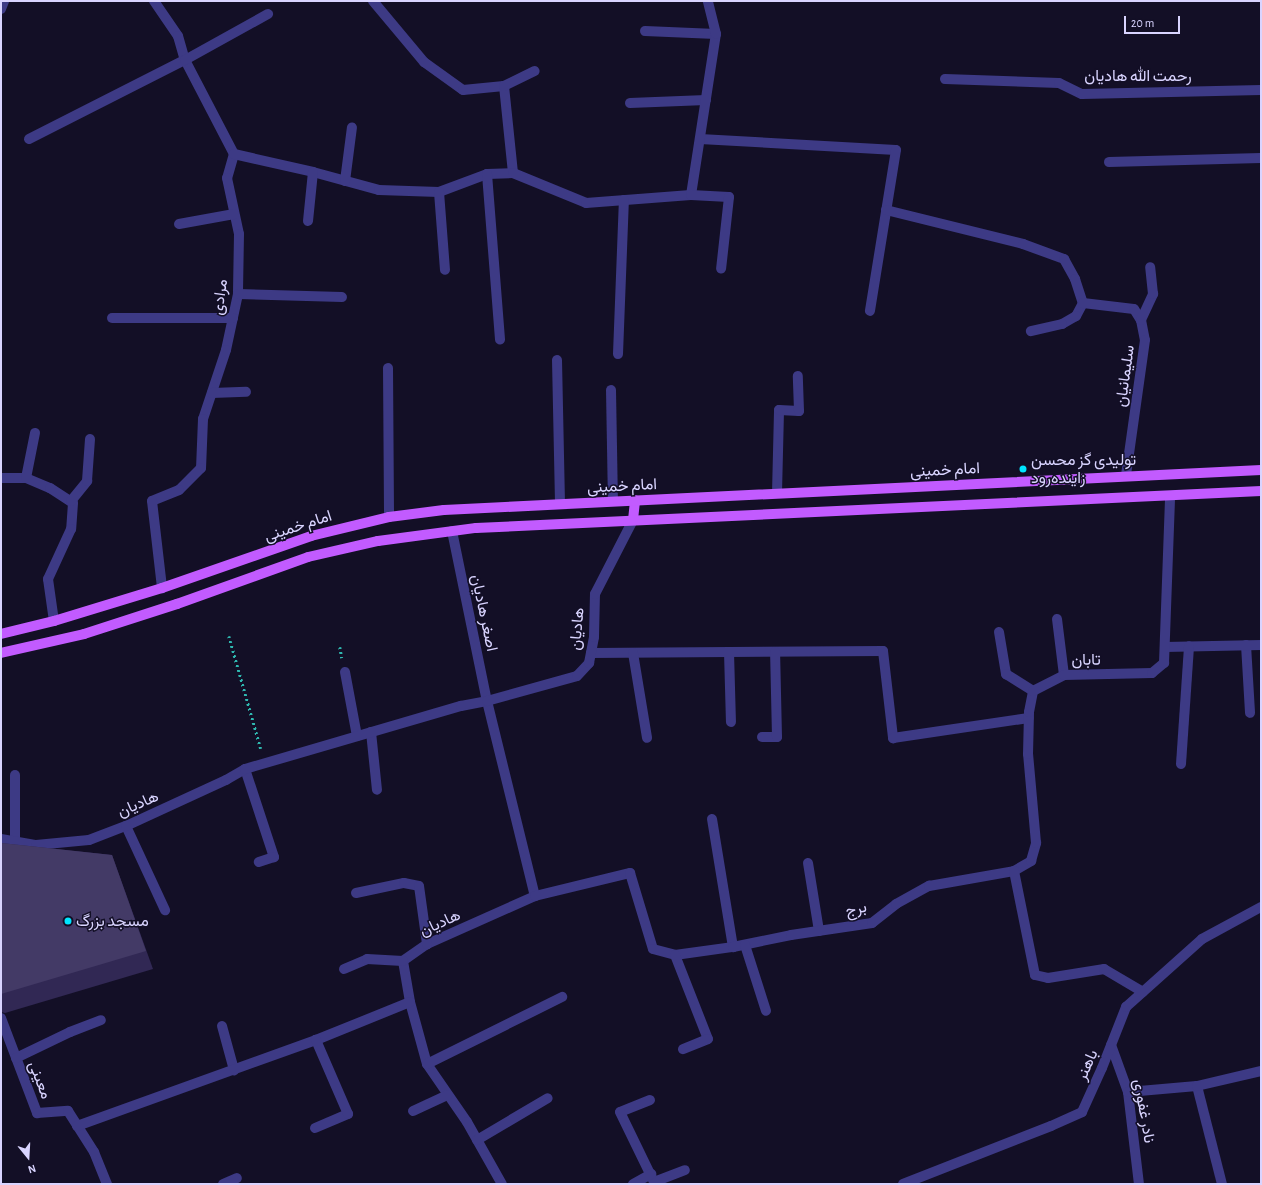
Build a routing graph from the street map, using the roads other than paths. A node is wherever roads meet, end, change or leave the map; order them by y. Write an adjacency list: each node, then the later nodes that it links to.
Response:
1 (4, 1): 5 (street)
2 (154, 1): 9 (street)
3 (373, 1): 12 (street)
4 (708, 1): 8 (street)
5 (1, 9)
6 (268, 14): 9 (street)
7 (645, 31): 8 (street)
8 (716, 34): 14 (street)
9 (186, 60): 17 (street); 19 (street)
10 (535, 71): 12 (street)
11 (944, 79): 13 (street, رحمت الله هادیان)
12 (504, 86): 23 (street)
13 (1261, 90)
14 (706, 100): 15 (street); 18 (street)
15 (630, 103)
16 (352, 127): 25 (street)
17 (29, 139)
18 (700, 139): 27 (street); 29 (street)
19 (234, 154): 22 (street); 30 (street, مرادی)
20 (1261, 158): 21 (street)
21 (1109, 162)
22 (313, 172): 25 (street); 31 (street)
23 (513, 172): 24 (street); 28 (street)
24 (487, 174): 26 (street); 44 (street)
25 (345, 181): 26 (street)
26 (439, 192): 35 (street)
27 (691, 195): 28 (street); 34 (street)
28 (624, 200): 45 (street)
29 (886, 210): 38 (street); 39 (street)
30 (234, 214): 32 (street); 36 (street, مرادی)
31 (308, 221)
32 (179, 224)
33 (1150, 267): 42 (street)
34 (722, 269)
35 (445, 270)
36 (238, 294): 37 (street); 41 (street, مرادی)
37 (342, 298)
38 (1083, 303): 42 (street); 43 (street)
39 (870, 311)
40 (112, 318): 41 (street)
41 (233, 318): 51 (street, مرادی)
42 (1141, 320): 55 (street, سلیمانیان)
43 (1031, 331)
44 (500, 340)
45 (618, 354)
46 (557, 360): 64 (street)
47 (388, 368): 65 (street)
48 (798, 376): 59 (street)
49 (611, 390): 63 (street)
50 (246, 392): 51 (street)
51 (212, 393): 68 (street, مرادی)
52 (35, 433): 57 (street)
53 (90, 439): 62 (street)
54 (1261, 470): 55 (main road, امام خمینی)
55 (1126, 475): 59 (main road, امام خمینی)
56 (1, 478): 57 (street)
57 (26, 478): 62 (street)
58 (1261, 491): 60 (main road, امام خمینی)
59 (777, 493): 61 (main road, امام خمینی)
60 (1170, 496): 66 (main road, امام خمینی); 76 (street, تابان)
61 (635, 500): 63 (main road, امام خمینی); 66 (main road)
62 (71, 501): 70 (street)
63 (613, 502): 64 (main road, امام خمینی)
64 (560, 504): 65 (main road, امام خمینی)
65 (389, 517): 68 (main road, امام خمینی)
66 (633, 520): 67 (main road, امام خمینی); 80 (street, هادیان)
67 (452, 531): 79 (main road, امام خمینی); 85 (street, اصغر هادیان)
68 (162, 588): 70 (main road, امام خمینی)
69 (1057, 619): 83 (street)
70 (54, 621): 72 (main road, امام خمینی)
71 (999, 632): 84 (street)
72 (1, 634)
73 (1246, 645): 74 (street); 75 (street); 86 (street)
74 (1261, 645)
75 (1189, 646): 76 (street); 93 (street)
76 (1165, 647): 83 (street, تابان)
77 (729, 652): 78 (street); 81 (street); 88 (street)
78 (775, 652): 87 (street); 91 (street)
79 (1, 653)
80 (591, 653): 81 (street); 85 (street, هادیان)
81 (633, 653): 92 (street)
82 (345, 672): 90 (street)
83 (1064, 675): 84 (street, تابان)
84 (1033, 691): 87 (street)
85 (487, 701): 89 (street, هادیان); 105 (street)
86 (1250, 713)
87 (1029, 718): 103 (street)
88 (731, 722)
89 (371, 732): 90 (street, هادیان); 96 (street)
90 (357, 736): 94 (street, هادیان)
91 (762, 737)
92 (647, 738)
93 (1181, 764)
94 (245, 769): 98 (street, هادیان); 101 (street)
95 (15, 775): 100 (street)
96 (377, 790)
97 (712, 819): 111 (street)
98 (126, 826): 100 (street, هادیان); 107 (street)
99 (1, 839): 100 (street, هادیان)
100 (15, 841)
101 (259, 862)
102 (808, 863): 108 (street)
103 (1014, 871): 108 (street, برج); 115 (street)
104 (356, 892): 109 (street)
105 (535, 896): 109 (street, هادیان); 112 (street, برج)
106 (1261, 907): 115 (street, باهنر)
107 (164, 910)
108 (819, 931): 110 (street, برج)
109 (427, 944): 113 (street, هادیان)
110 (745, 945): 111 (street, برج); 118 (street)
111 (733, 947): 112 (street, برج)
112 (675, 956): 125 (street)
113 (403, 961): 114 (street); 117 (street)
114 (344, 969)
115 (1143, 992): 124 (street, باهنر)
116 (562, 997): 127 (street)
117 (410, 1002): 123 (street); 127 (street)
118 (766, 1011)
119 (1, 1018): 122 (street, معینی)
120 (101, 1020): 126 (street)
121 (222, 1026): 128 (street)
122 (5, 1038): 126 (street, معینی)
123 (316, 1040): 128 (street); 137 (street)
124 (1111, 1045): 131 (street, نادر غفوری); 146 (street, باهنر)
125 (683, 1049)
126 (16, 1058): 136 (street, معینی)
127 (427, 1064): 132 (street)
128 (234, 1070): 136 (street)
129 (1261, 1071): 130 (street)
130 (1197, 1086): 131 (street); 148 (street)
131 (1128, 1092): 147 (street, نادر غفوری)
132 (448, 1095): 135 (street); 138 (street)
133 (548, 1098): 138 (street)
134 (650, 1100): 140 (street)
135 (414, 1111)
136 (77, 1126): 142 (street, معینی)
137 (315, 1128)
138 (477, 1140): 144 (street)
139 (685, 1170): 140 (street)
140 (651, 1174): 145 (street)
141 (237, 1178): 143 (street)
142 (107, 1184)
143 (223, 1184)
144 (502, 1184)
145 (633, 1184)
146 (903, 1184)
147 (1139, 1184)
148 (1222, 1184)

